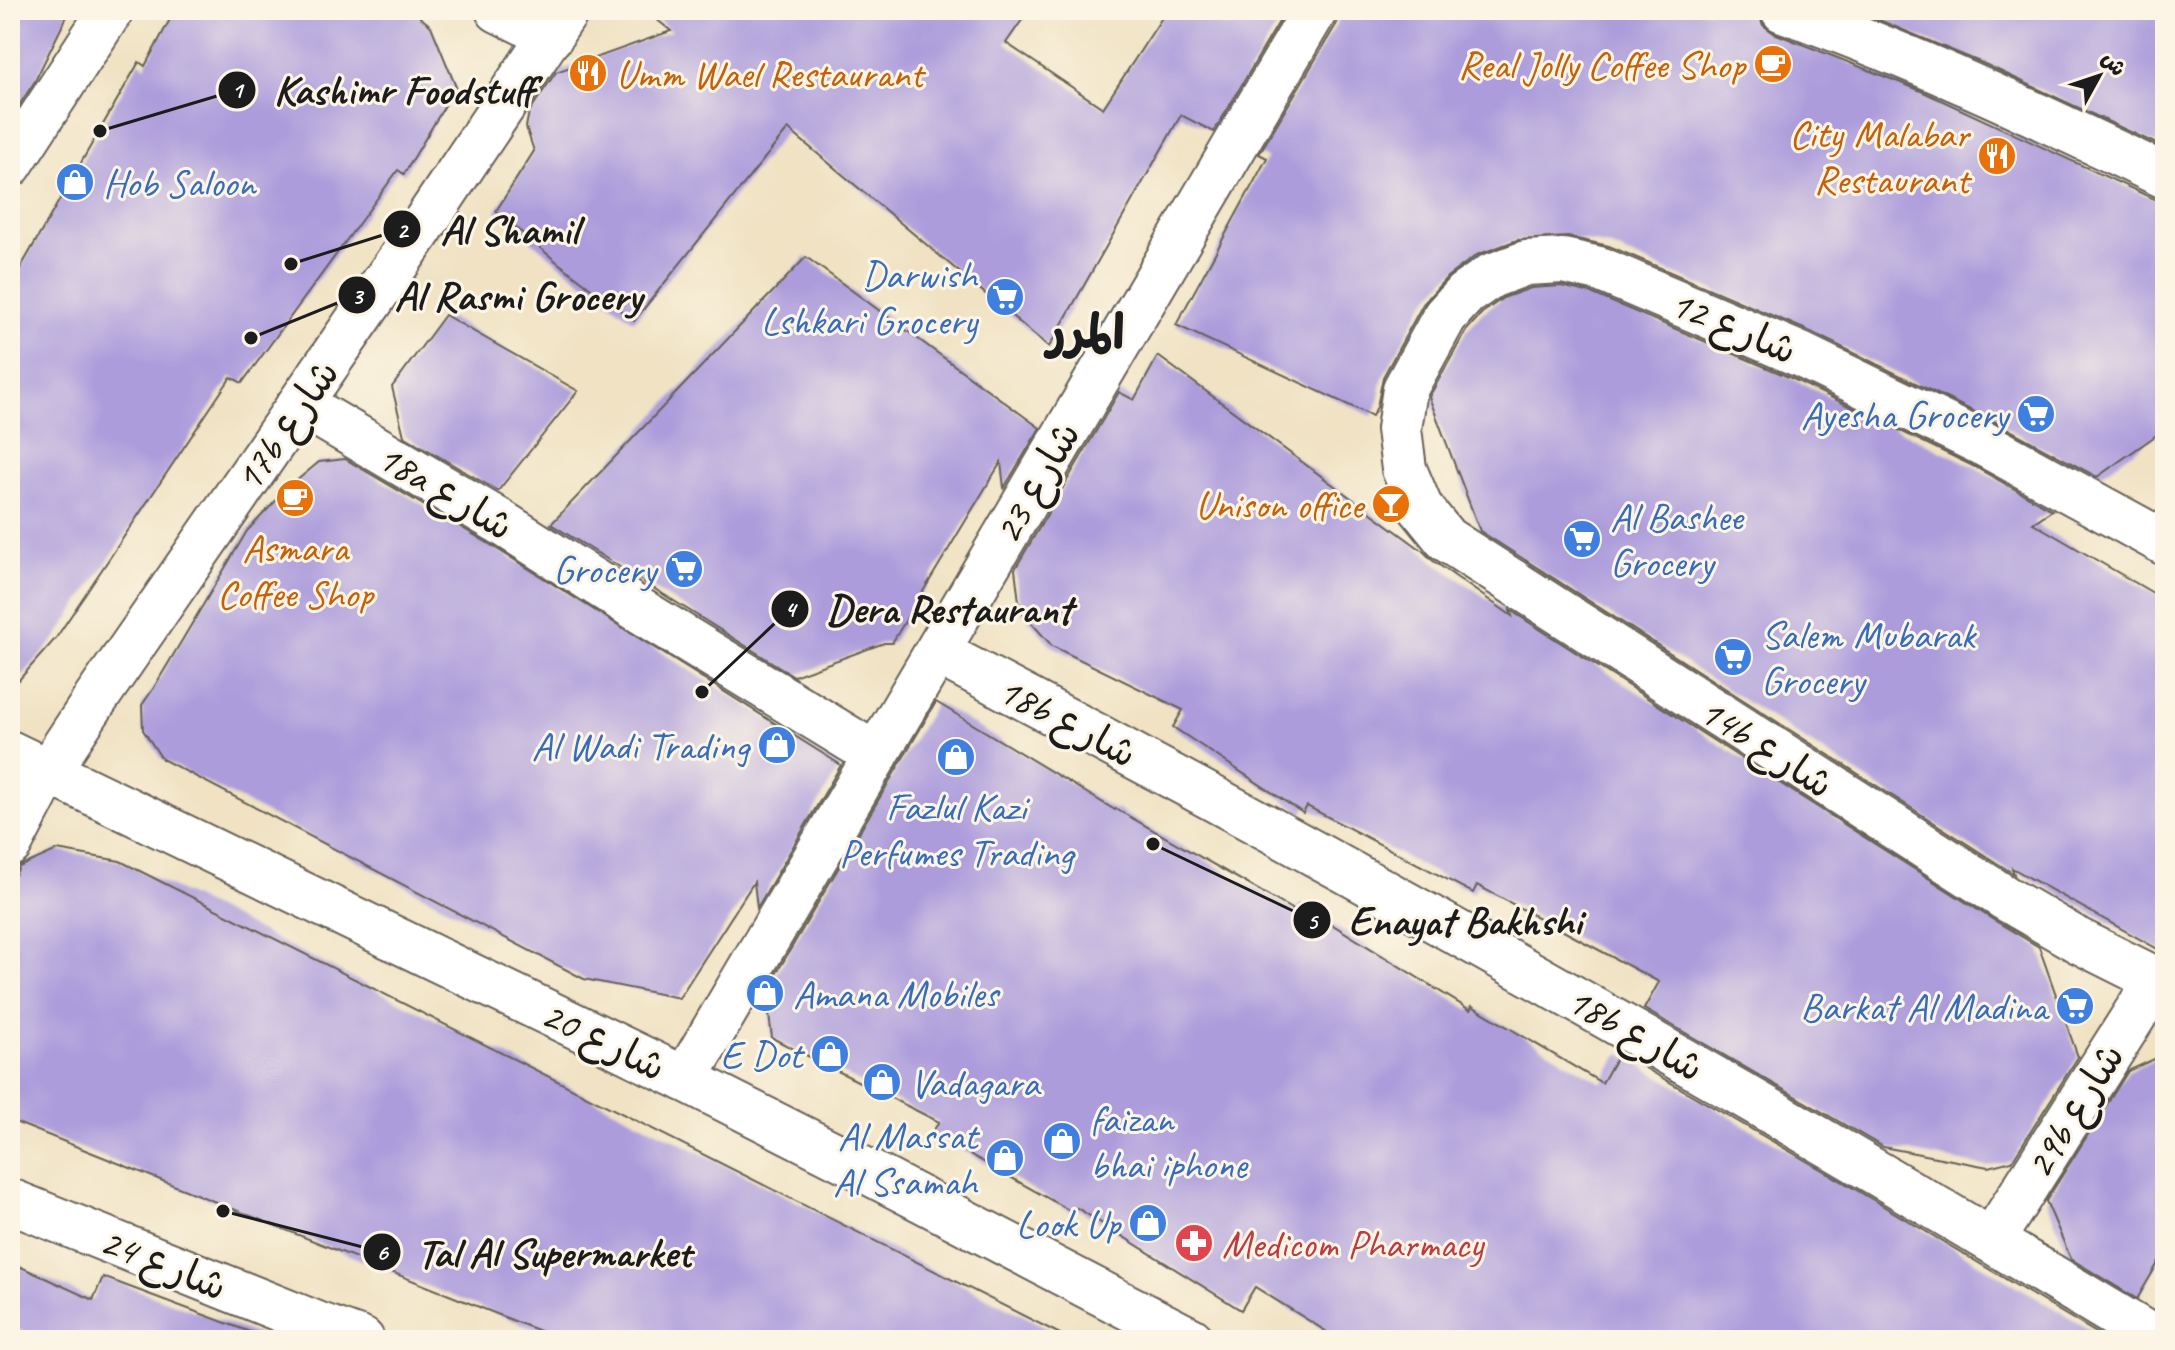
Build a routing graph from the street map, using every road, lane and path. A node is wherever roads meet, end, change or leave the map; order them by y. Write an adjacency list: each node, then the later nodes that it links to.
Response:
1 (111, 10): 6 (street)
2 (498, 10): 5 (street)
3 (1315, 10): 11 (street, شارع 23)
4 (1783, 10): 7 (street)
5 (559, 23): 8 (street, 17b شارع)
6 (10, 165)
7 (2165, 176)
8 (301, 404): 12 (street, 18a شارع); 13 (street, 17b شارع)
9 (1404, 469): 10 (street, شارع 12); 15 (street, 14b شارع)
10 (2161, 530)
11 (937, 652): 12 (street, شارع 23); 18 (street, 18b شارع)
12 (876, 755): 16 (street, شارع 23)
13 (29, 762): 14 (street, 17b شارع); 16 (street, شارع 20)
14 (10, 844)
15 (2161, 982): 18 (street, 29b شارع)
16 (685, 1079): 21 (street, شارع 20)
17 (10, 1201): 19 (street, شارع 24)
18 (1992, 1240): 22 (street, 18b شارع)
19 (314, 1332): 20 (street, شارع 24)
20 (362, 1340)
21 (1191, 1340)
22 (2157, 1340)

